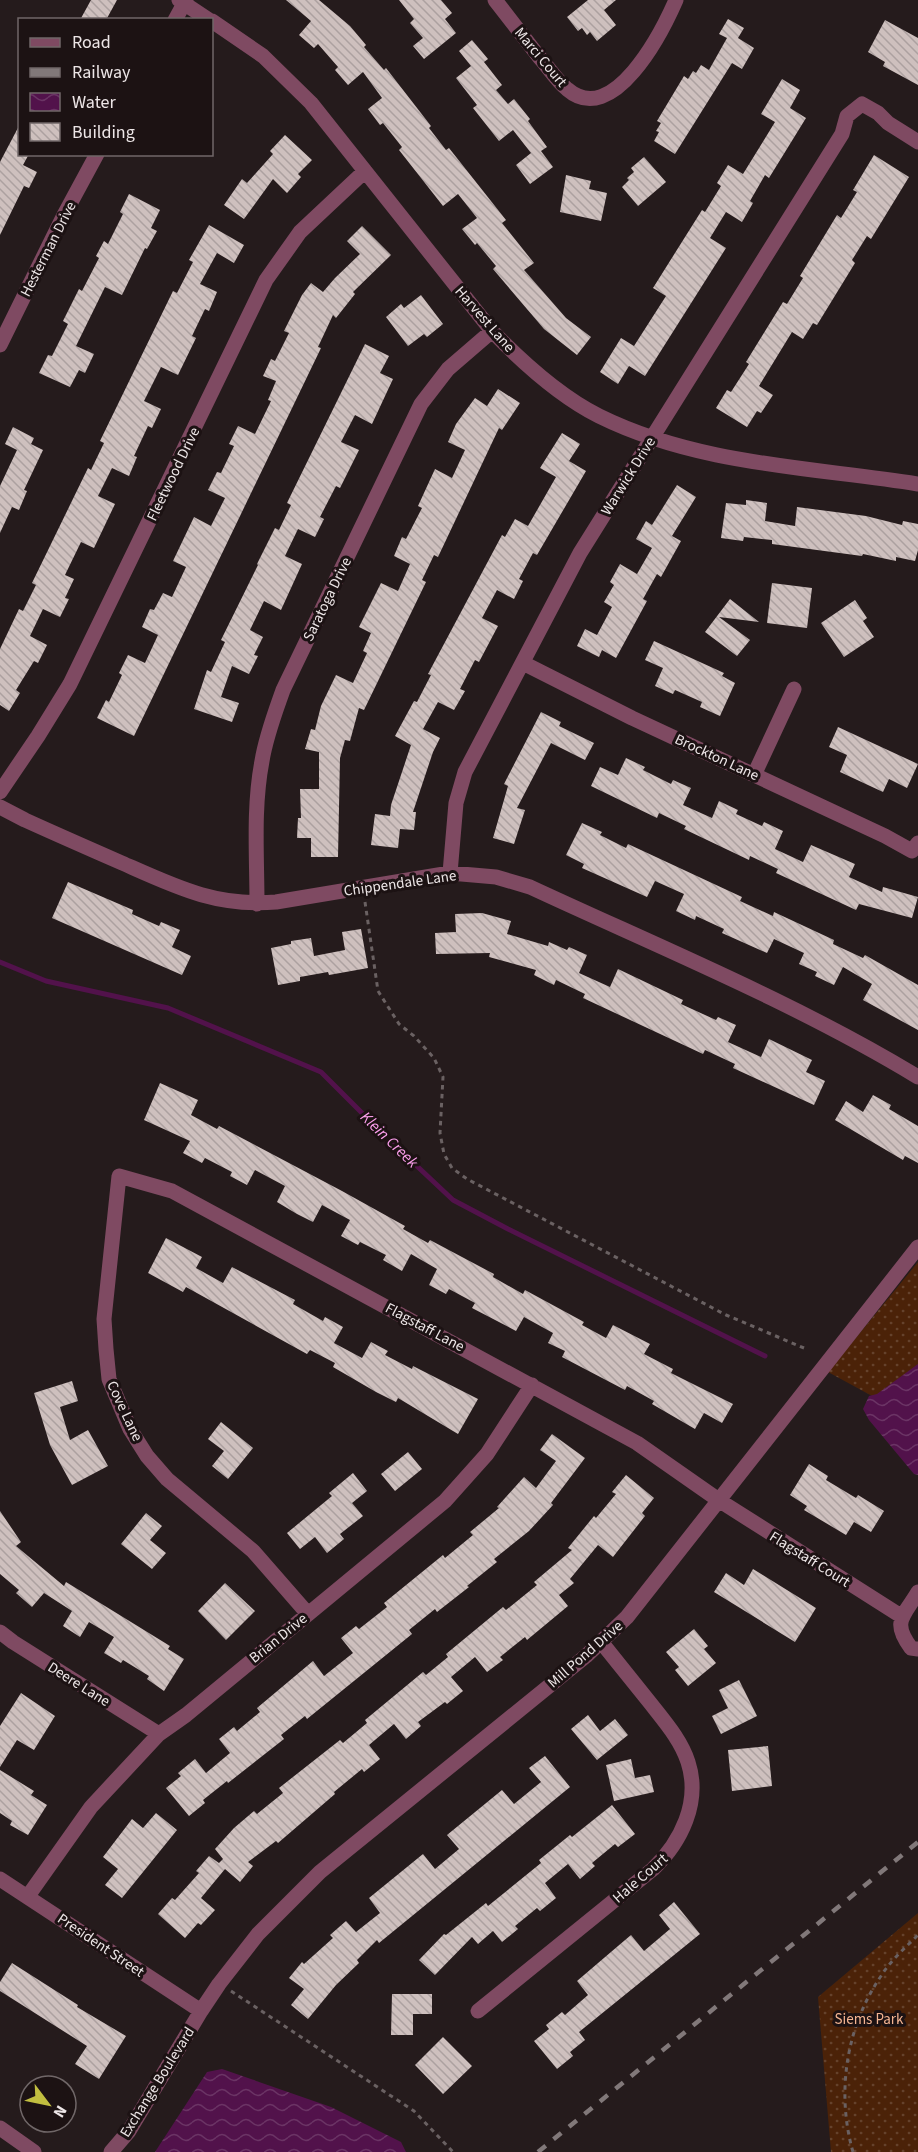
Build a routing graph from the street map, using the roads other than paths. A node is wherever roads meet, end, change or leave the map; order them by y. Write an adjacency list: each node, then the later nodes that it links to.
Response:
1 (495, 0): 2 (street, Marci Court)
2 (676, 0)
3 (183, 1): 4 (street); 5 (street, Harvest Lane)
4 (176, 18)
5 (207, 18)
6 (213, 22): 9 (street, Harvest Lane)
7 (918, 142): 12 (street, Warwick Drive)
8 (96, 156): 11 (street, Hesterman Drive)
9 (365, 171): 10 (street, Harvest Lane); 17 (street, Fleetwood Drive)
10 (492, 331): 12 (street, Harvest Lane); 21 (street, Saratoga Drive)
11 (0, 345)
12 (651, 439): 13 (street, Harvest Lane); 14 (street, Warwick Drive)
13 (918, 483)
14 (523, 663): 16 (street, Brockton Lane); 20 (street, Warwick Drive)
15 (794, 688): 16 (street)
16 (754, 775): 19 (street, Brockton Lane)
17 (0, 792)
18 (0, 807): 21 (street, Chippendale Lane)
19 (915, 847)
20 (450, 873): 21 (street, Chippendale Lane); 22 (street, Chippendale Lane)
21 (257, 904)
22 (918, 1077)
23 (119, 1176): 25 (street, Flagstaff Lane); 28 (street, Cove Lane)
24 (918, 1247): 26 (street, Mill Pond Drive)
25 (531, 1384): 26 (street, Flagstaff Lane); 28 (street, Brian Drive)
26 (720, 1501): 29 (street, Flagstaff Court); 31 (street, Mill Pond Drive)
27 (918, 1592): 29 (street)
28 (308, 1614): 33 (street, Brian Drive)
29 (901, 1616): 32 (street)
30 (0, 1632): 33 (street, Deere Lane)
31 (602, 1643): 36 (street, Mill Pond Drive); 37 (street, Hale Court)
32 (918, 1649)
33 (159, 1734): 35 (street, Brian Drive)
34 (0, 1879): 35 (street, President Street)
35 (28, 1896): 36 (street, President Street)
36 (201, 2011): 40 (street, Exchange Boulevard)
37 (478, 2012)
38 (0, 2128): 39 (street)
39 (34, 2152)
40 (111, 2152)

